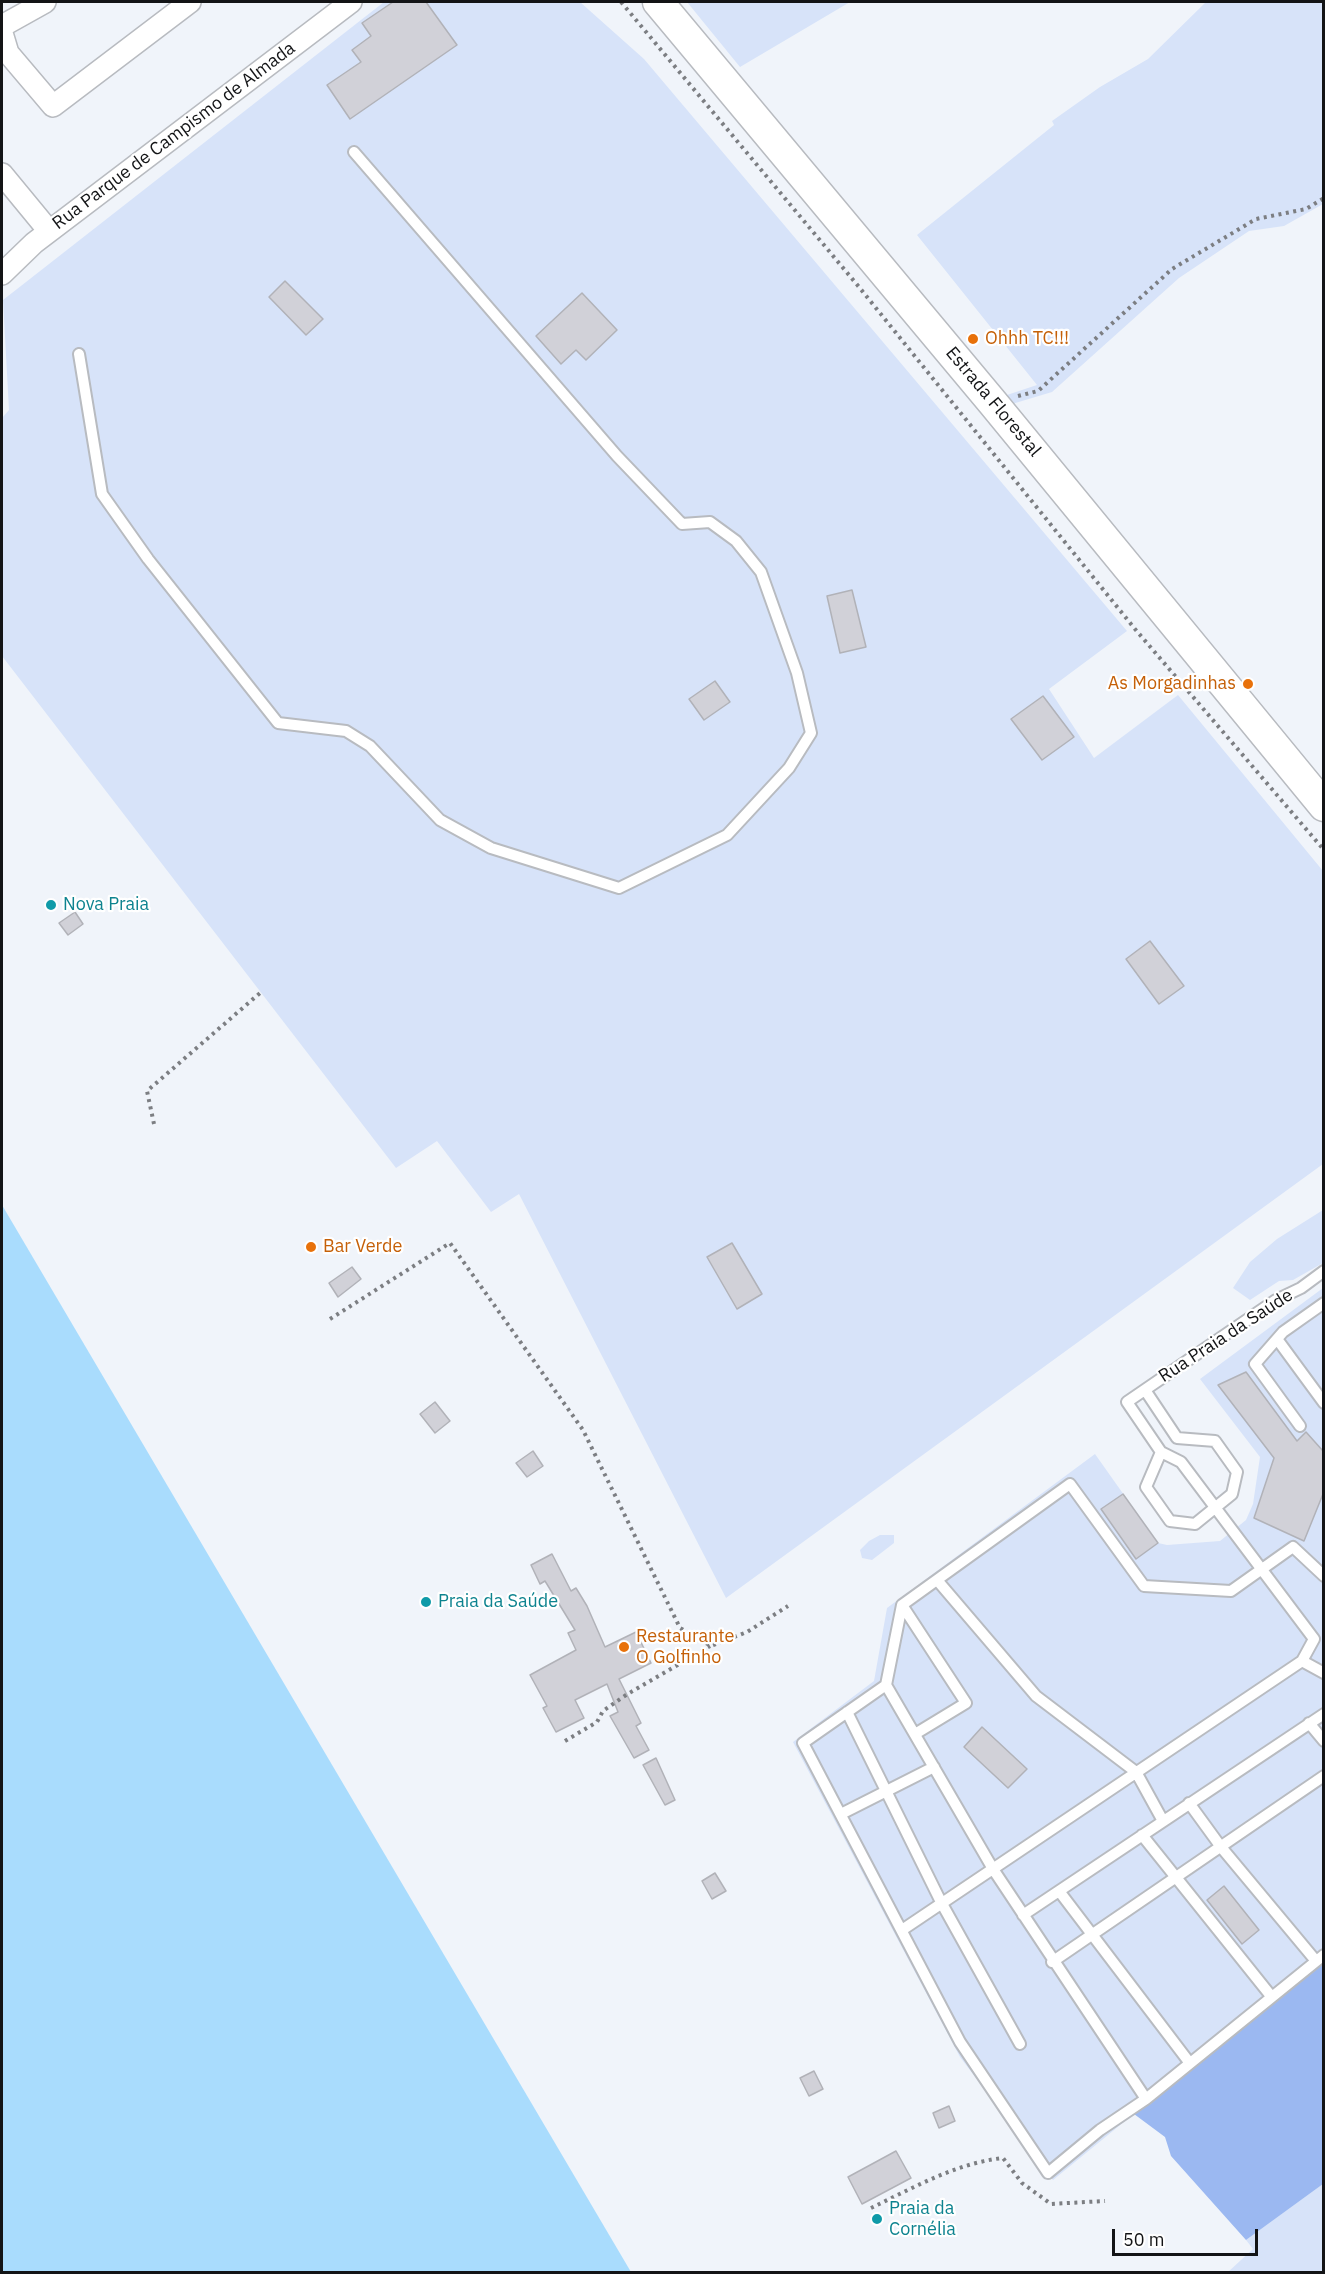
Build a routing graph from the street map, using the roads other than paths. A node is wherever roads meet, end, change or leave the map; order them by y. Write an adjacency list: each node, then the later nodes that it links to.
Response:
1 (45, 2): 5 (street)
2 (190, 2): 6 (street)
3 (351, 2): 9 (street, Rua Parque de Campismo de Almada)
4 (658, 2): 12 (main road, Estrada Florestal)
5 (2, 26)
6 (2, 33)
7 (354, 152): 11 (lane)
8 (2, 174): 9 (street)
9 (49, 231): 10 (street, Rua Parque de Campismo de Almada)
10 (2, 274)
11 (79, 354)
12 (1323, 806)
13 (1323, 1270): 16 (lane, Rua Praia da Saúde)
14 (1323, 1303): 15 (lane)
15 (1277, 1339): 17 (lane); 18 (lane)
16 (1145, 1390): 19 (lane); 20 (lane, Rua Praia da Saúde)
17 (1323, 1403)
18 (1300, 1426)
19 (1176, 1438): 21 (lane); 22 (lane)
20 (1161, 1452): 21 (lane); 22 (lane)
21 (1180, 1462): 22 (lane)
22 (1215, 1508): 23 (lane)
23 (1261, 1569): 24 (lane); 25 (lane); 27 (lane)
24 (1323, 1576)
25 (938, 1580): 26 (lane); 37 (lane)
26 (902, 1605): 30 (lane); 34 (lane)
27 (1319, 1639): 28 (lane)
28 (1302, 1661): 29 (lane); 37 (lane)
29 (1323, 1673)
30 (886, 1685): 31 (lane); 34 (lane)
31 (847, 1712): 39 (lane); 41 (lane)
32 (1323, 1714): 33 (lane)
33 (1309, 1723): 35 (lane); 40 (lane)
34 (915, 1734): 36 (lane)
35 (1323, 1741)
36 (934, 1767): 39 (lane); 45 (lane)
37 (1136, 1772): 42 (lane); 45 (lane)
38 (1323, 1776): 44 (lane)
39 (887, 1792): 41 (lane); 48 (lane)
40 (1189, 1803): 42 (lane); 44 (lane)
41 (840, 1814): 50 (lane)
42 (1163, 1821): 43 (lane)
43 (1142, 1835): 46 (lane); 47 (lane)
44 (1221, 1847): 46 (lane); 52 (lane)
45 (993, 1869): 48 (lane); 49 (lane)
46 (1175, 1878): 51 (lane); 54 (lane)
47 (1059, 1891): 49 (lane); 51 (lane)
48 (941, 1902): 50 (lane); 55 (lane)
49 (1023, 1915): 53 (lane)
50 (902, 1930): 57 (lane)
51 (1093, 1934): 53 (lane); 56 (lane)
52 (1320, 1958): 54 (lane)
53 (1052, 1962): 57 (lane)
54 (1271, 1996): 56 (lane)
55 (1020, 2044)
56 (1189, 2062): 57 (lane)
57 (1146, 2099)

